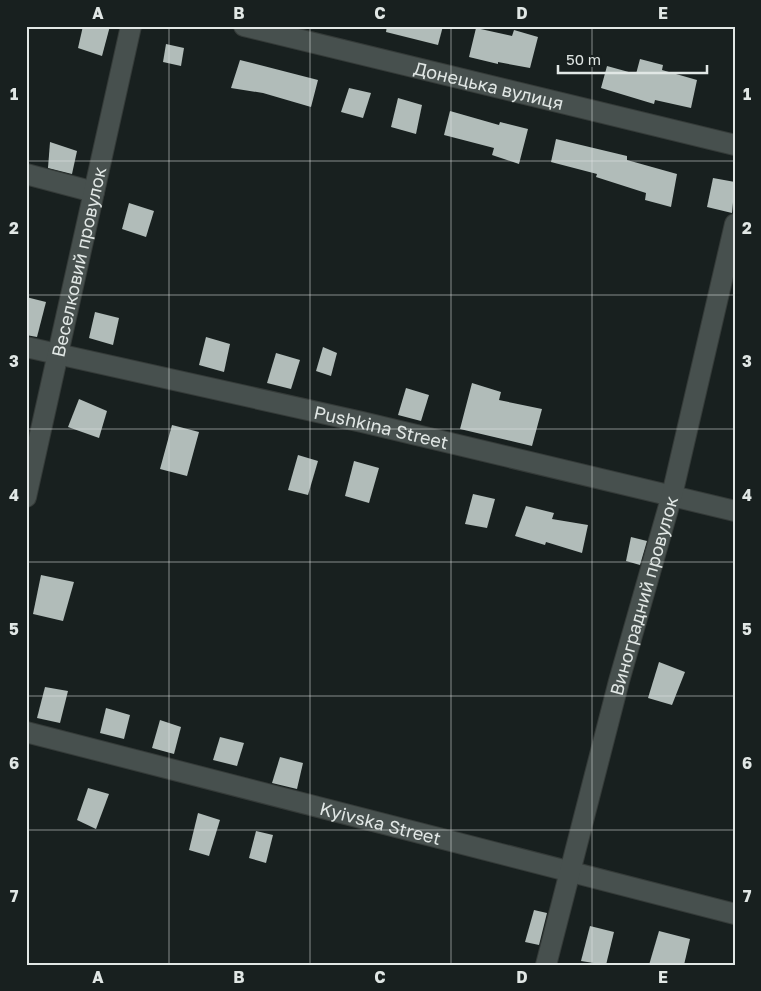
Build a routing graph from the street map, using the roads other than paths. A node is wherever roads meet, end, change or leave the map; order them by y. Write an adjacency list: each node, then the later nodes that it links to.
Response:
1 (131, 26): 5 (street, Веселковий провулок)
2 (244, 26): 3 (street, Донецька вулиця)
3 (735, 145)
4 (26, 174): 5 (street)
5 (94, 192): 8 (street, Веселковий провулок)
6 (735, 224): 9 (street, Виноградний провулок)
7 (26, 347): 8 (street, Pushkina Street)
8 (58, 354): 9 (street, Pushkina Street); 10 (street, Веселковий провулок)
9 (672, 495): 11 (street, Pushkina Street); 13 (street, Виноградний провулок)
10 (26, 497)
11 (735, 511)
12 (26, 732): 13 (street, Kyivska Street)
13 (570, 872): 14 (street, Kyivska Street); 15 (street, Виноградний провулок)
14 (735, 914)
15 (546, 965)

